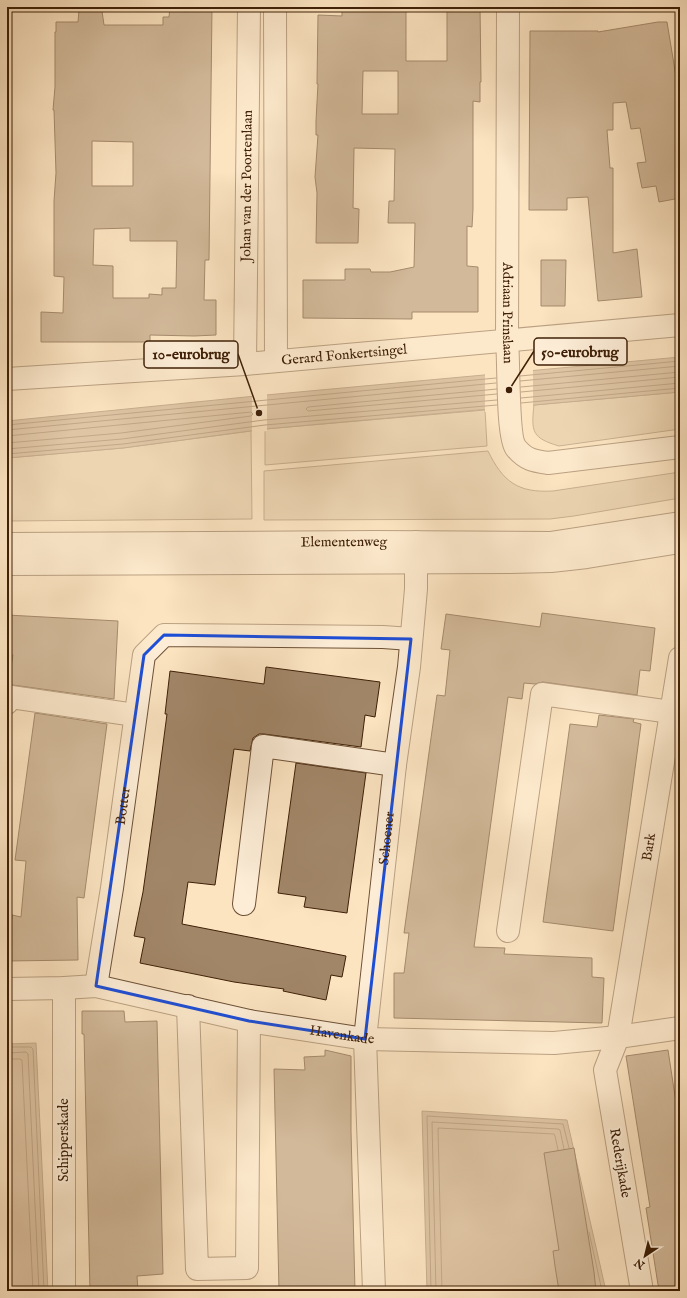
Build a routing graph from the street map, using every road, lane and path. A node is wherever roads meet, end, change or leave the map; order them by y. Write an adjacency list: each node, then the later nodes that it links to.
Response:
1 (249, 7): 7 (street, Johan van der Poortenlaan)
2 (275, 7): 6 (street, Johan van der Poortenlaan)
3 (508, 7): 5 (street, Adriaan Prinslaan)
4 (680, 325): 5 (street, Gerard Fonkertsingel)
5 (508, 350): 6 (street, Gerard Fonkertsingel); 9 (street, Adriaan Prinslaan)
6 (276, 361): 7 (street, Gerard Fonkertsingel)
7 (245, 364): 8 (street, Gerard Fonkertsingel)
8 (7, 379)
9 (680, 447)
10 (680, 523): 13 (street, Elementenweg)
11 (680, 542): 13 (street, Elementenweg)
12 (7, 544): 13 (street, Elementenweg)
13 (416, 552): 14 (street, Elementenweg); 15 (street, Schoener)
14 (7, 564)
15 (411, 639): 19 (street, Botter); 20 (street, Schoener)
16 (680, 658): 18 (street, Bark)
17 (7, 703): 19 (street)
18 (671, 712): 22 (street); 29 (street, Bark)
19 (135, 715): 23 (street, Botter)
20 (395, 765): 21 (street); 30 (street, Schoener)
21 (244, 904)
22 (508, 931)
23 (96, 986): 24 (street, Havenkade); 26 (street, Havenkade)
24 (64, 988): 25 (street, Havenkade); 31 (street, Schipperskade)
25 (7, 989)
26 (188, 1006): 27 (street, Havenkade); 27 (street)
27 (249, 1020): 30 (street, Havenkade)
28 (680, 1028): 29 (street, Havenkade)
29 (618, 1037): 30 (street, Havenkade); 33 (street, Rederijkade)
30 (365, 1039): 32 (street)
31 (64, 1291)
32 (374, 1291)
33 (642, 1291)

